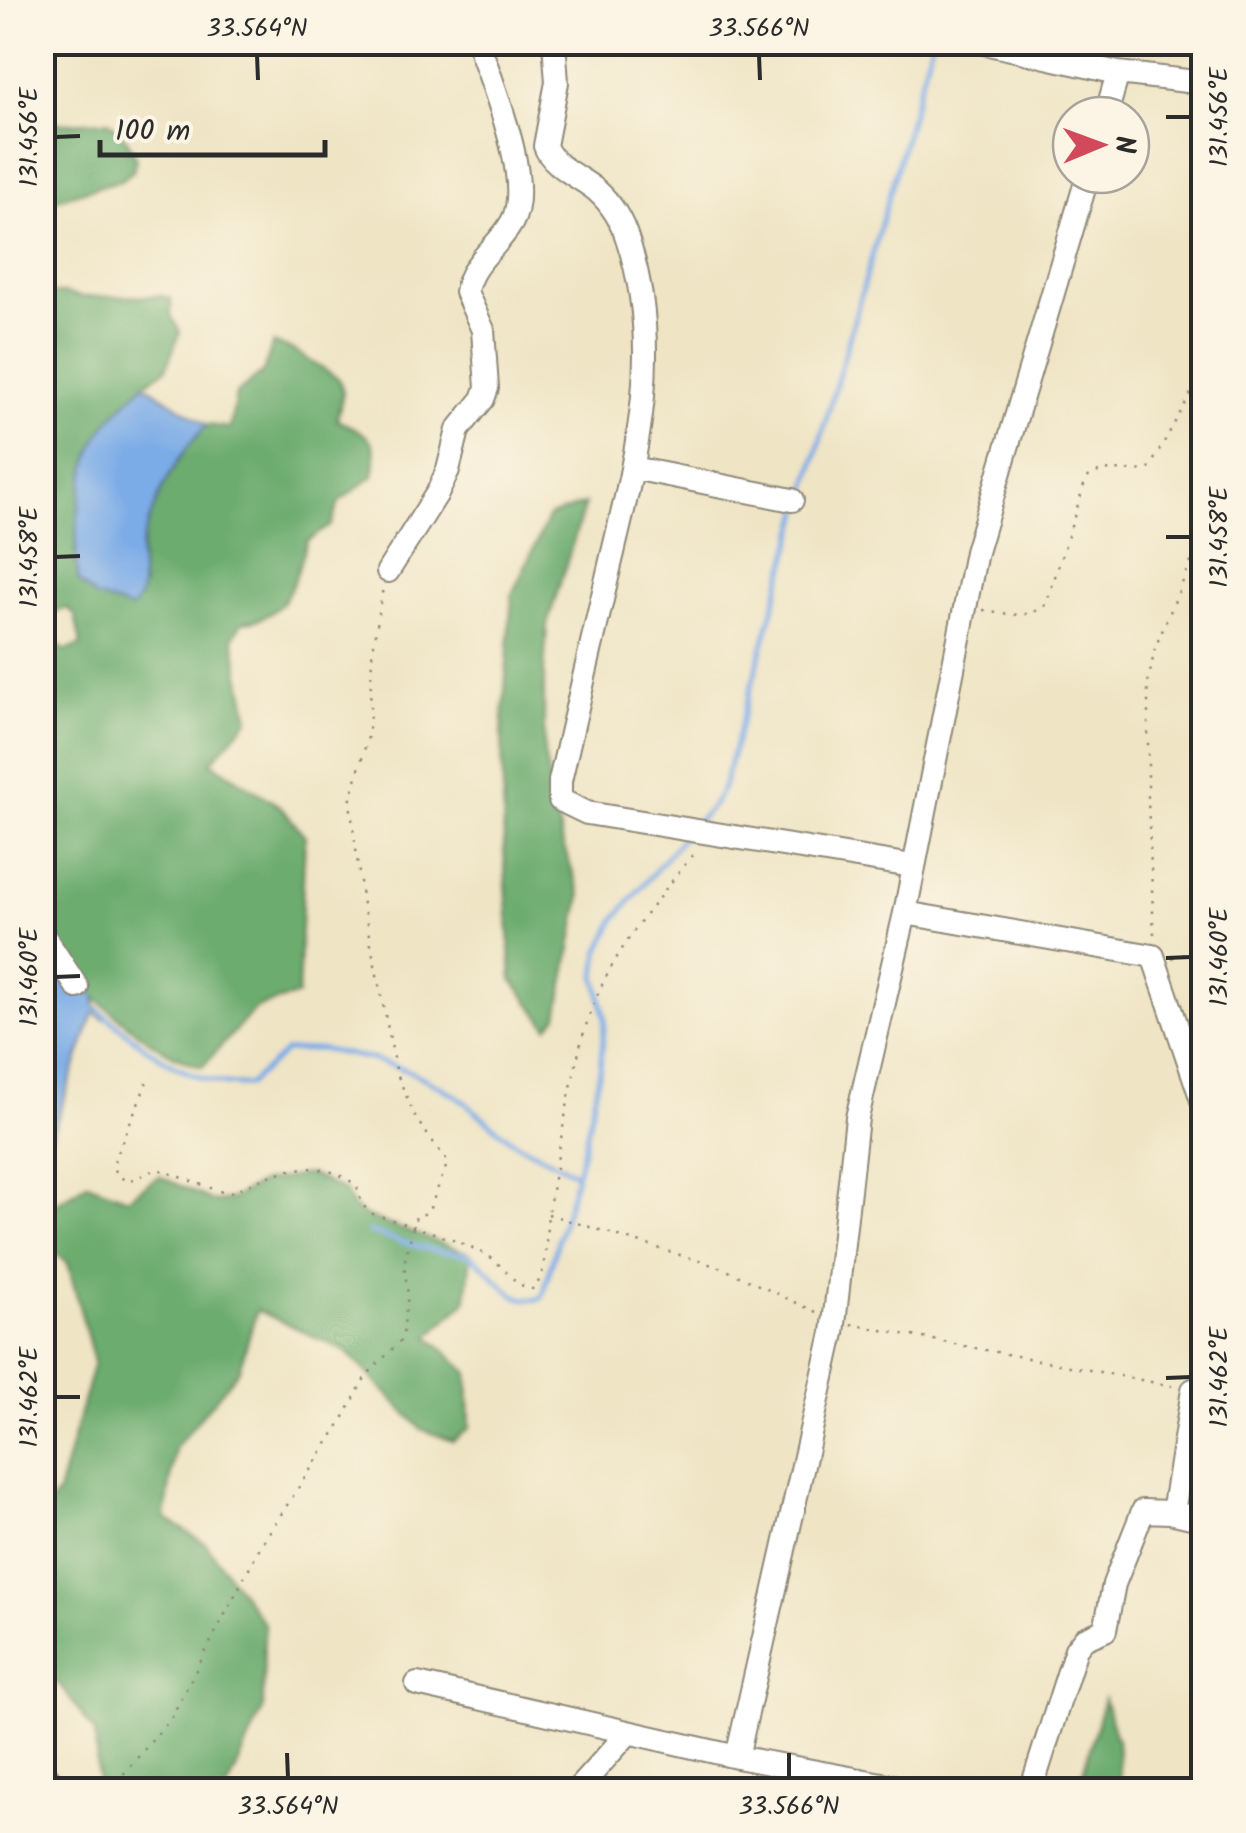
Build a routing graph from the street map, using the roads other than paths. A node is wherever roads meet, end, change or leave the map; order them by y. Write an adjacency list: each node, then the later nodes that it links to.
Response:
1 (478, 42): 10 (street)
2 (554, 42): 8 (street)
3 (980, 42): 4 (street)
4 (1118, 73): 5 (street); 6 (street)
5 (1204, 83)
6 (1112, 95)
7 (1082, 195): 11 (street)
8 (633, 468): 9 (street); 11 (street)
9 (792, 500)
10 (388, 572)
11 (912, 866): 12 (street)
12 (905, 913): 15 (street); 21 (street)
13 (42, 933): 14 (street)
14 (77, 988)
15 (1204, 1106)
16 (1193, 1390): 17 (street)
17 (1173, 1512): 18 (street); 26 (street)
18 (1204, 1520)
19 (417, 1684): 20 (street)
20 (628, 1733): 21 (street); 24 (street)
21 (737, 1757): 25 (street)
22 (42, 1771): 23 (street)
23 (58, 1790)
24 (577, 1790)
25 (914, 1790)
26 (1030, 1790)

